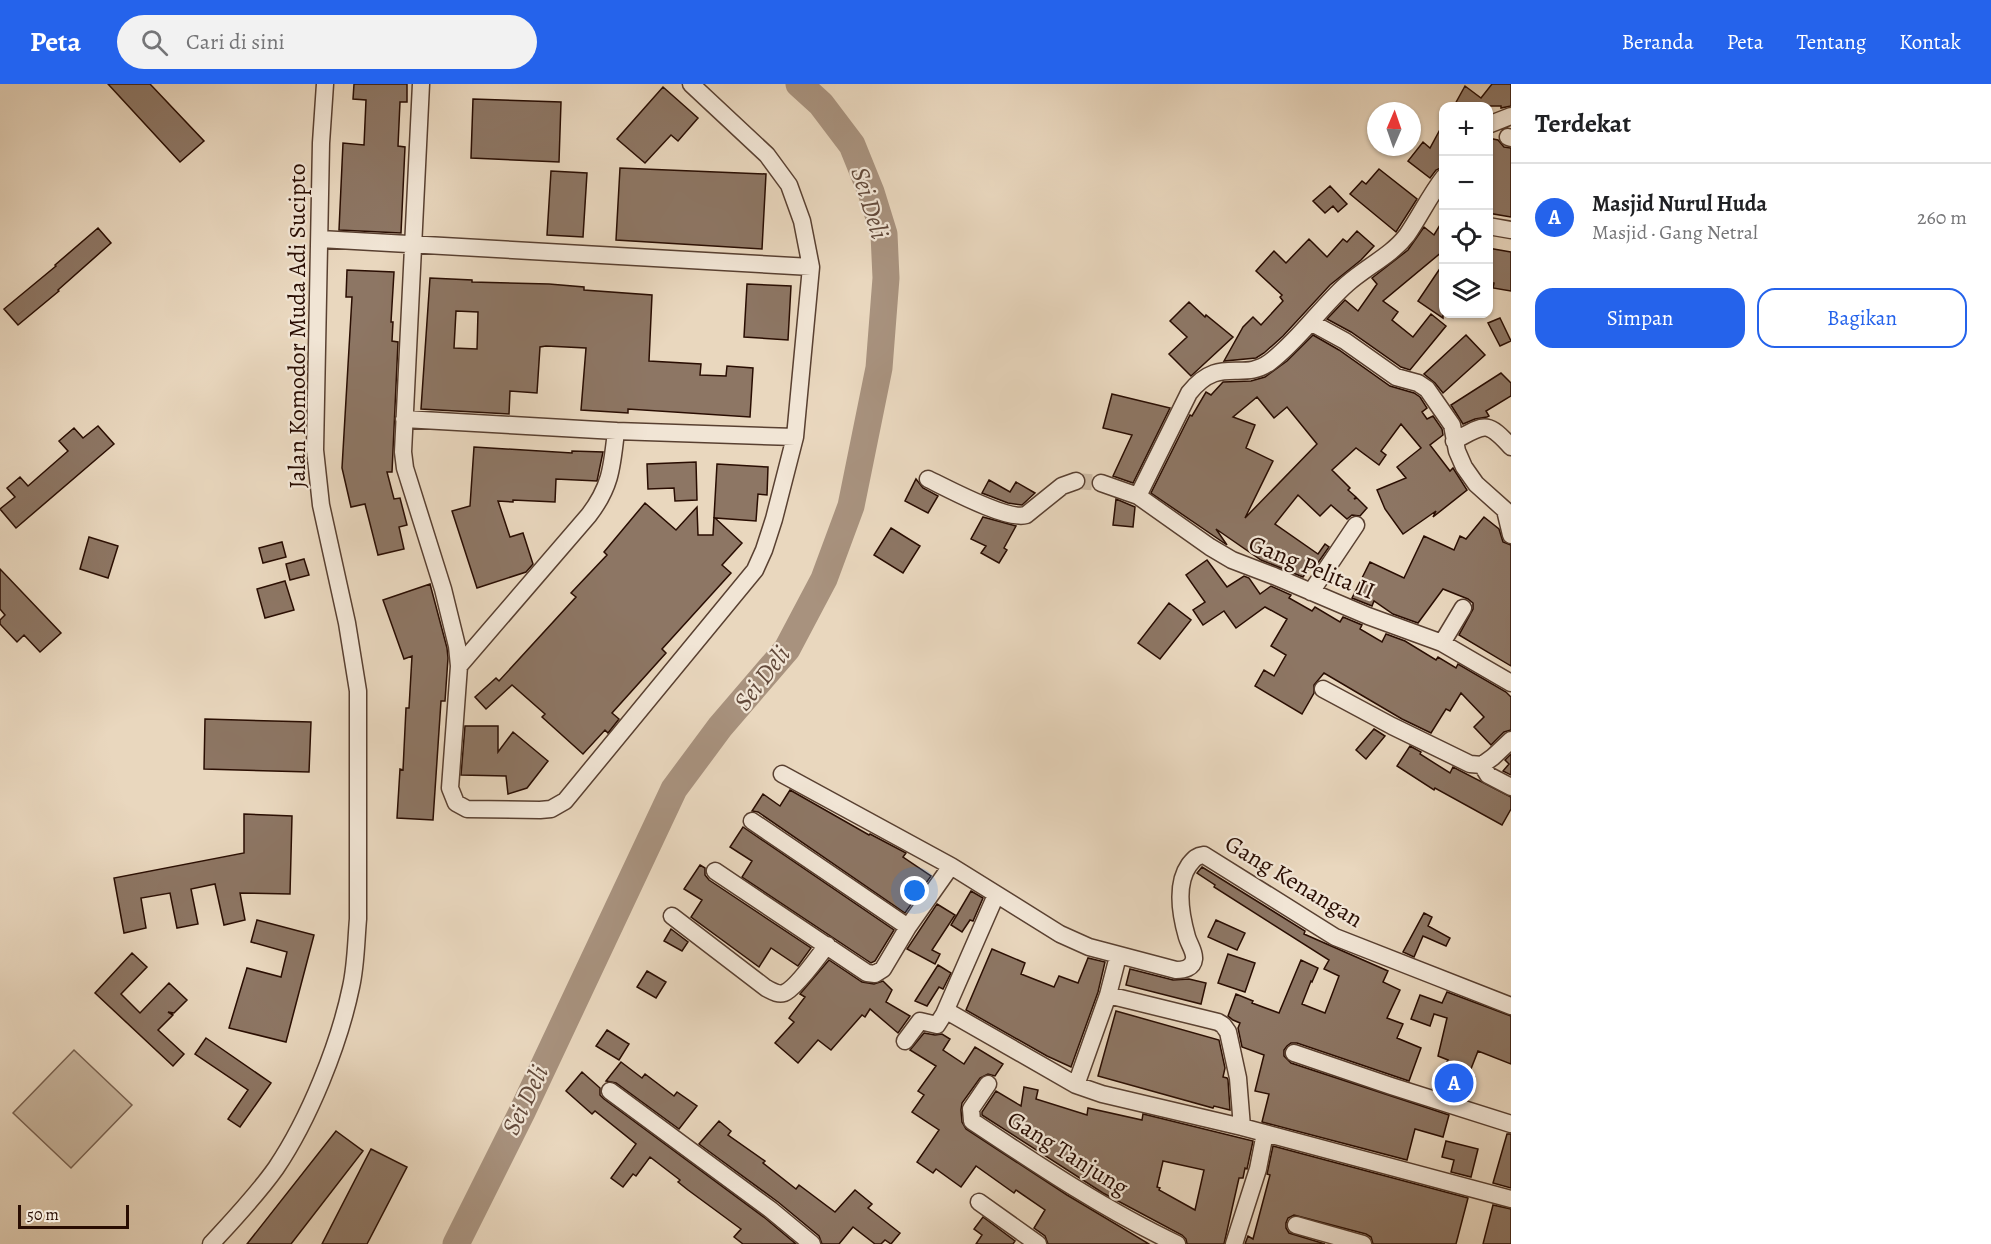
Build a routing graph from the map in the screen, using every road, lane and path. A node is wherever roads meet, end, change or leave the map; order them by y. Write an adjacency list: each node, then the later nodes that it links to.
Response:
1 (325, 84): 9 (street, Jalan Komodor Muda Adi Sucipto)
2 (421, 84): 10 (street)
3 (691, 84): 11 (street)
4 (1511, 116): 5 (street)
5 (1493, 123)
6 (1439, 183): 12 (street)
7 (1493, 227): 8 (street)
8 (1511, 230)
9 (320, 239): 10 (street); 58 (street, Jalan Komodor Muda Adi Sucipto)
10 (413, 243): 11 (street); 13 (street)
11 (811, 267): 15 (street)
12 (1312, 323): 16 (street); 21 (street)
13 (404, 419): 14 (street); 28 (street)
14 (616, 431): 15 (street); 28 (street)
15 (795, 437): 28 (street)
16 (1454, 441): 17 (street); 22 (street)
17 (1511, 447)
18 (928, 479): 19 (street)
19 (1076, 481)
20 (1101, 483): 21 (street, Gang Pelita II)
21 (1138, 496): 25 (street, Gang Pelita II)
22 (1509, 511): 24 (street)
23 (1356, 525): 25 (street)
24 (1511, 535)
25 (1311, 592): 27 (street, Gang Pelita II)
26 (1463, 608): 27 (street)
27 (1442, 643): 29 (street, Gang Pelita II)
28 (459, 666)
29 (1509, 677)
30 (1323, 689): 32 (street)
31 (1511, 740): 32 (street)
32 (1482, 765): 34 (street)
33 (782, 774): 36 (street)
34 (1511, 787)
35 (752, 821): 40 (street)
36 (951, 866): 38 (street); 40 (street)
37 (714, 872): 41 (street)
38 (996, 895): 42 (street); 46 (street)
39 (672, 916): 41 (street)
40 (908, 927): 41 (street)
41 (827, 945)
42 (1118, 960): 43 (street); 44 (street, Gang Kenangan)
43 (1108, 995): 49 (street); 52 (street)
44 (1511, 1006)
45 (952, 1014): 49 (street)
46 (905, 1041)
47 (1294, 1053): 51 (street)
48 (988, 1084): 57 (street, Gang Tanjung)
49 (1076, 1085): 52 (street)
50 (610, 1091): 59 (street)
51 (1511, 1124)
52 (1242, 1127): 53 (street)
53 (1265, 1133): 54 (street); 62 (street)
54 (1511, 1199)
55 (979, 1203): 60 (street)
56 (1296, 1225): 63 (street)
57 (1156, 1239): 61 (street, Gang Tanjung)
58 (211, 1244)
59 (812, 1244)
60 (1038, 1244)
61 (1177, 1244)
62 (1234, 1244)
63 (1363, 1244)

